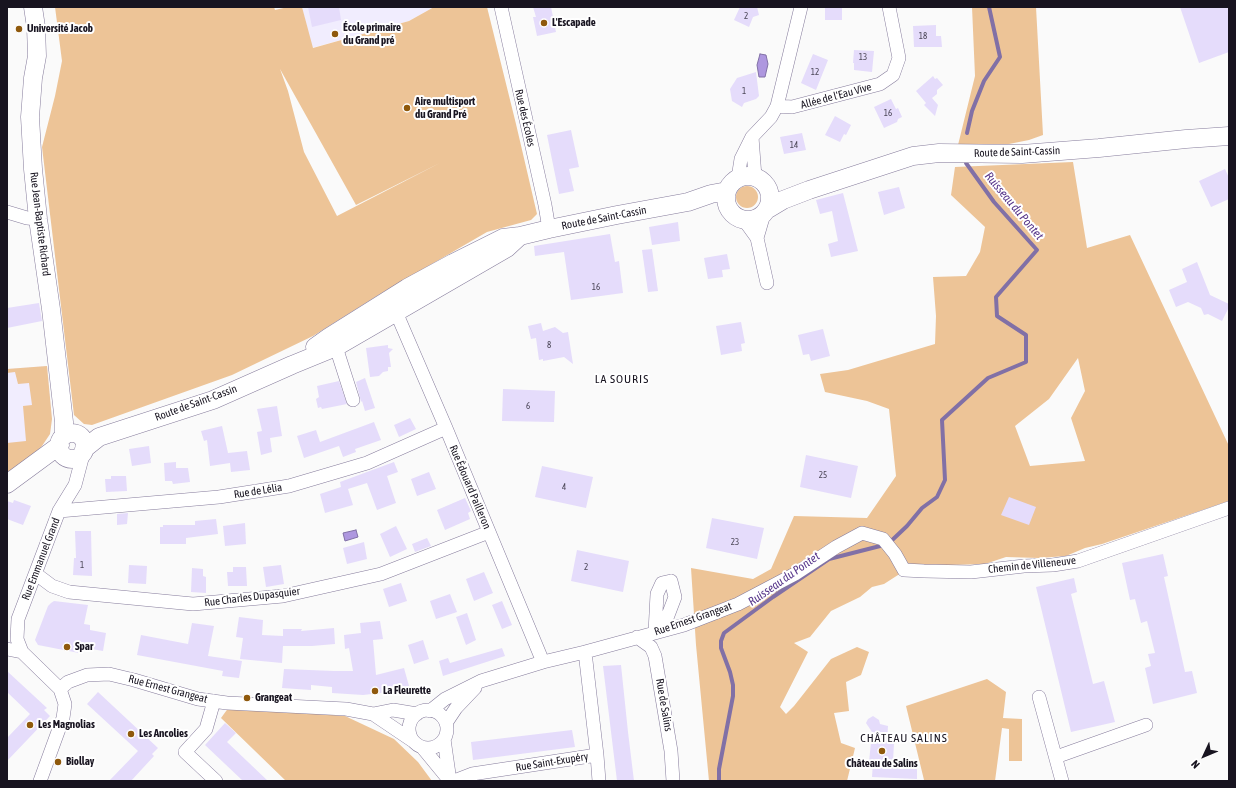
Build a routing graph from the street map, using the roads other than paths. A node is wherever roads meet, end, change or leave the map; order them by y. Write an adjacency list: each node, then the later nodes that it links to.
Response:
1 (25, 7): 6 (street, Rue Jean-Baptiste Richard)
2 (33, 7): 6 (street, Rue Jean-Baptiste Richard)
3 (501, 7): 17 (street, Rue des Écoles)
4 (801, 7): 7 (street)
5 (889, 7): 7 (street, Allée de l'Eau Vive)
6 (36, 27): 16 (street, Rue Jean-Baptiste Richard)
7 (777, 106): 9 (street)
8 (1229, 136): 11 (street, Route de Saint-Cassin)
9 (740, 182): 10 (street); 12 (street, Route de Saint-Cassin); 15 (street)
10 (769, 188): 11 (street, Route de Saint-Cassin); 14 (street)
11 (809, 190): 14 (street, Route de Saint-Cassin)
12 (688, 202): 15 (street, Route de Saint-Cassin); 17 (street, Route de Saint-Cassin)
13 (7, 212): 16 (street)
14 (766, 212): 15 (street); 19 (street)
15 (737, 216): 19 (street)
16 (38, 219): 26 (street, Rue Jean-Baptiste Richard)
17 (549, 229): 18 (street, Route de Saint-Cassin)
18 (520, 236): 20 (street, Route de Saint-Cassin); 22 (street, Route de Saint-Cassin)
19 (757, 238): 21 (street)
20 (453, 263): 22 (street, Route de Saint-Cassin); 23 (street, Route de Saint-Cassin)
21 (767, 283)
22 (396, 312): 23 (street, Route de Saint-Cassin); 25 (street, Rue Édouard Pailleron)
23 (333, 342): 24 (street); 26 (street, Route de Saint-Cassin)
24 (353, 400)
25 (446, 428): 29 (street, Rue de Lélia); 30 (street, Rue Édouard Pailleron)
26 (70, 446): 27 (street, Route de Saint-Cassin); 29 (street, Rue Emmanuel Grand)
27 (7, 484)
28 (1229, 508): 31 (street, Chemin de Villeneuve)
29 (60, 512): 32 (street, Rue Emmanuel Grand)
30 (489, 532): 32 (street, Rue Charles Dupasquier); 37 (street, Rue Édouard Pailleron)
31 (889, 546): 33 (street, Rue Ernest Grangeat)
32 (36, 574): 35 (street, Rue Emmanuel Grand)
33 (637, 637): 36 (street, Rue Ernest Grangeat); 55 (street, Rue de Salins)
34 (7, 649): 35 (street)
35 (22, 652): 39 (street)
36 (585, 652): 37 (street, Rue Ernest Grangeat); 48 (street, Rue Saint-Exupéry)
37 (543, 662): 38 (street, Rue Ernest Grangeat)
38 (481, 681): 42 (street, Rue Ernest Grangeat); 44 (street)
39 (60, 689): 41 (street, Rue Ernest Grangeat); 50 (street)
40 (1039, 697): 49 (street)
41 (214, 701): 43 (street, Rue Ernest Grangeat); 51 (street)
42 (423, 712): 43 (street, Rue Ernest Grangeat); 44 (street); 47 (street)
43 (373, 714): 47 (street, Rue Ernest Grangeat)
44 (446, 723): 46 (street)
45 (1146, 725): 49 (street)
46 (444, 739): 47 (street); 52 (street)
47 (417, 744): 52 (street, Rue Ernest Grangeat)
48 (597, 755): 53 (street, Rue Saint-Exupéry); 54 (street)
49 (1056, 757): 56 (street)
50 (40, 781)
51 (216, 781)
52 (450, 781)
53 (454, 781)
54 (599, 781)
55 (673, 781)
56 (1062, 781)

